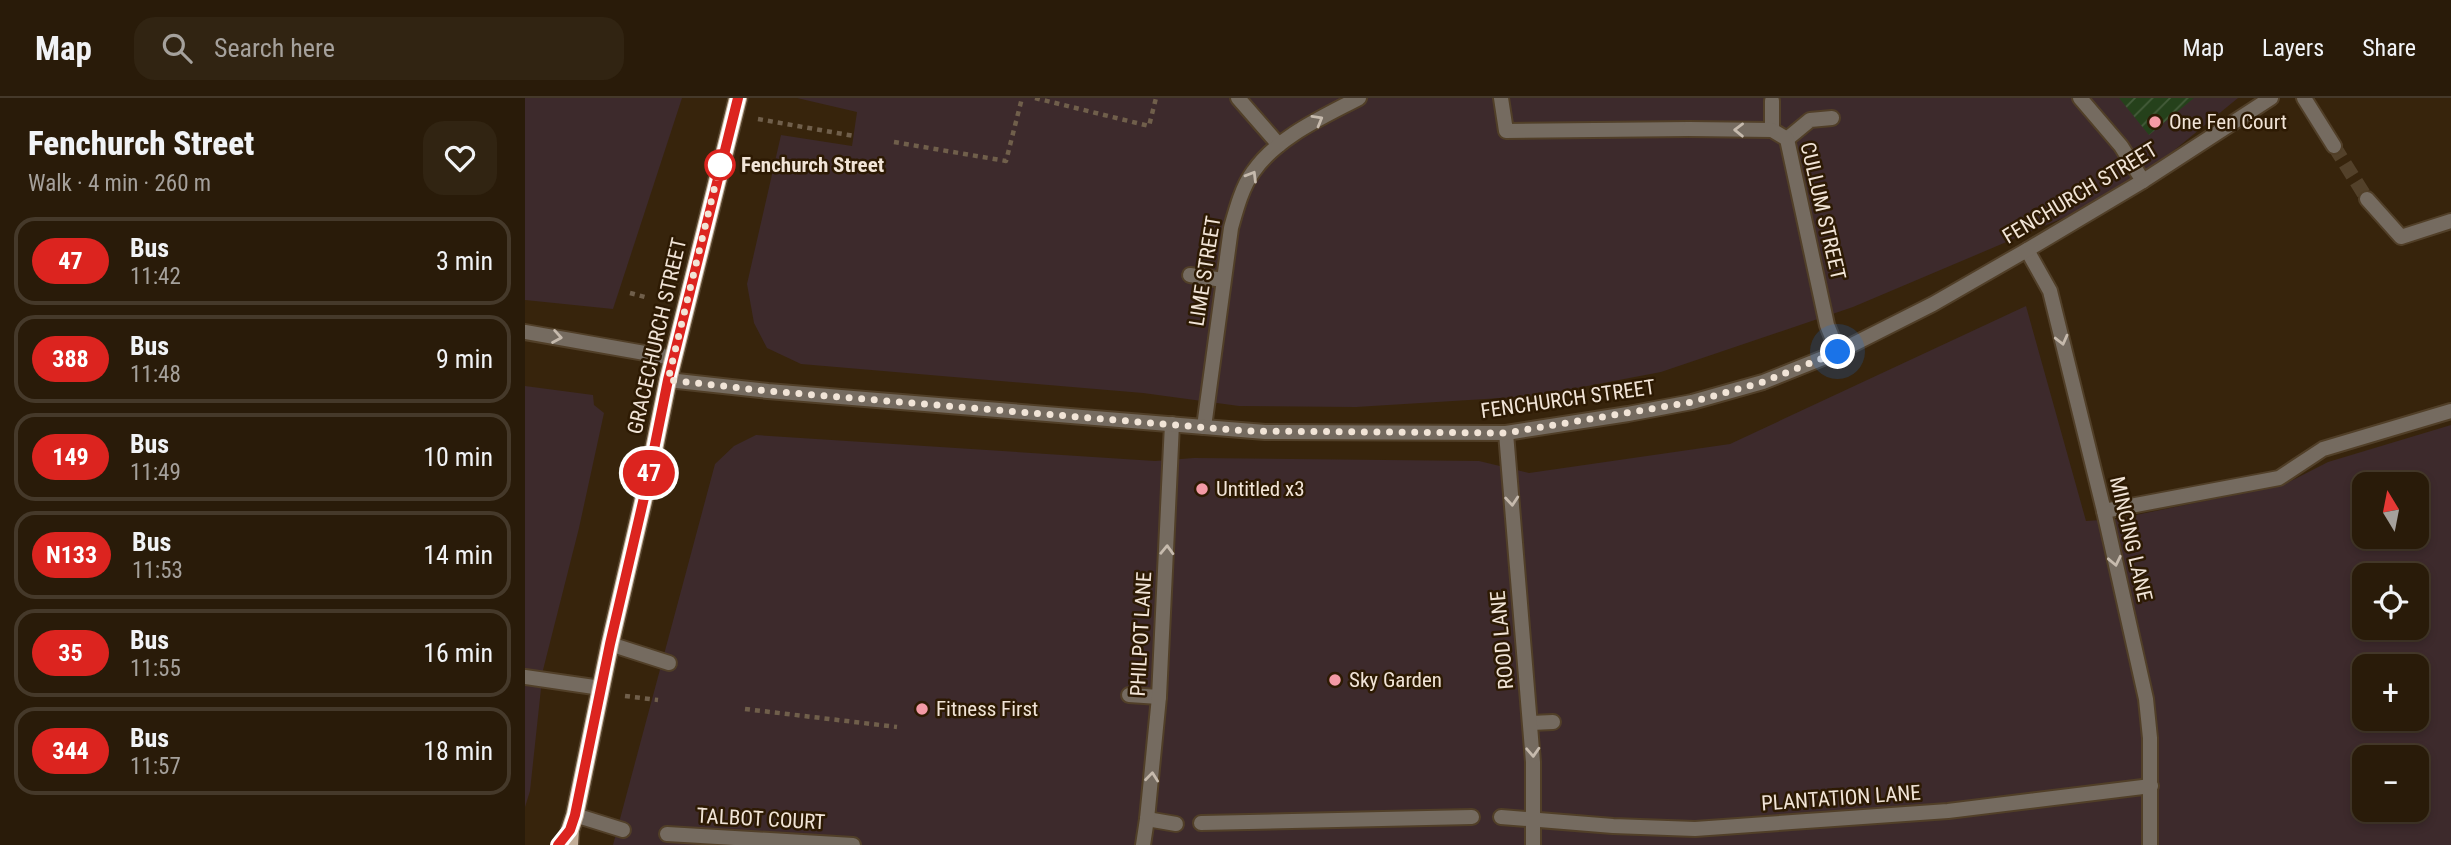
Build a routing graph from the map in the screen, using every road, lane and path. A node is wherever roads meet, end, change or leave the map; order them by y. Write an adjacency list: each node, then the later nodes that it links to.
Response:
1 (1022, 98): 16 (path)
2 (1035, 98): 3 (path)
3 (1156, 98)
4 (1238, 98): 17 (street)
5 (1359, 98): 17 (street, LIME STREET, one-way to 5)
6 (1501, 98): 13 (street, CULLUM STREET, one-way to 6)
7 (2080, 98): 19 (street)
8 (2271, 98): 19 (street, FENCHURCH STREET)
9 (2304, 98): 18 (street)
10 (1772, 101): 13 (street)
11 (736, 106): 14 (path); 29 (main road, GRACECHURCH STREET)
12 (1832, 118): 15 (street)
13 (1772, 130): 15 (street, CULLUM STREET)
14 (854, 136)
15 (1787, 139): 28 (street, CULLUM STREET)
16 (894, 142)
17 (1279, 145): 24 (street, LIME STREET, one-way to 17)
18 (2334, 146)
19 (2143, 181): 22 (street, FENCHURCH STREET)
20 (2367, 199): 21 (street)
21 (2451, 221)
22 (2027, 250): 28 (street, FENCHURCH STREET); 35 (street, MINCING LANE, one-way to 35)
23 (1190, 275): 24 (street)
24 (1223, 280): 33 (street, LIME STREET)
25 (630, 293): 26 (path)
26 (645, 297)
27 (525, 332): 29 (street, one-way to 29)
28 (1838, 352): 34 (street, FENCHURCH STREET)
29 (673, 358): 30 (main road, GRACECHURCH STREET)
30 (668, 380): 32 (street, FENCHURCH STREET); 36 (main road, GRACECHURCH STREET)
31 (2451, 411): 35 (street)
32 (1172, 424): 33 (street, FENCHURCH STREET); 41 (street, PHILPOT LANE, one-way to 32)
33 (1204, 427): 34 (street, FENCHURCH STREET)
34 (1506, 433): 44 (street, ROOD LANE, one-way to 44)
35 (2104, 511): 46 (street, MINCING LANE, one-way to 46)
36 (610, 644): 37 (street); 39 (main road, GRACECHURCH STREET)
37 (669, 663)
38 (525, 677): 39 (street)
39 (601, 688): 53 (main road, GRACECHURCH STREET)
40 (1129, 695): 41 (street)
41 (1159, 697): 49 (street, PHILPOT LANE, one-way to 41)
42 (745, 709): 45 (path)
43 (1553, 722): 44 (street)
44 (1531, 723): 50 (street, ROOD LANE, one-way to 50)
45 (897, 727)
46 (2151, 786): 50 (street, PLANTATION LANE); 60 (street, MINCING LANE)
47 (1472, 817): 51 (street)
48 (1501, 817): 50 (street, PLANTATION LANE)
49 (1147, 819): 52 (street); 58 (street, PHILPOT LANE)
50 (1533, 820): 59 (street, ROOD LANE)
51 (1201, 823)
52 (1176, 824)
53 (571, 830): 54 (street); 56 (main road, GRACECHURCH STREET)
54 (623, 830)
55 (667, 834): 57 (street, TALBOT COURT)
56 (558, 845)
57 (853, 845)
58 (1143, 845)
59 (1533, 845)
60 (2150, 845)

